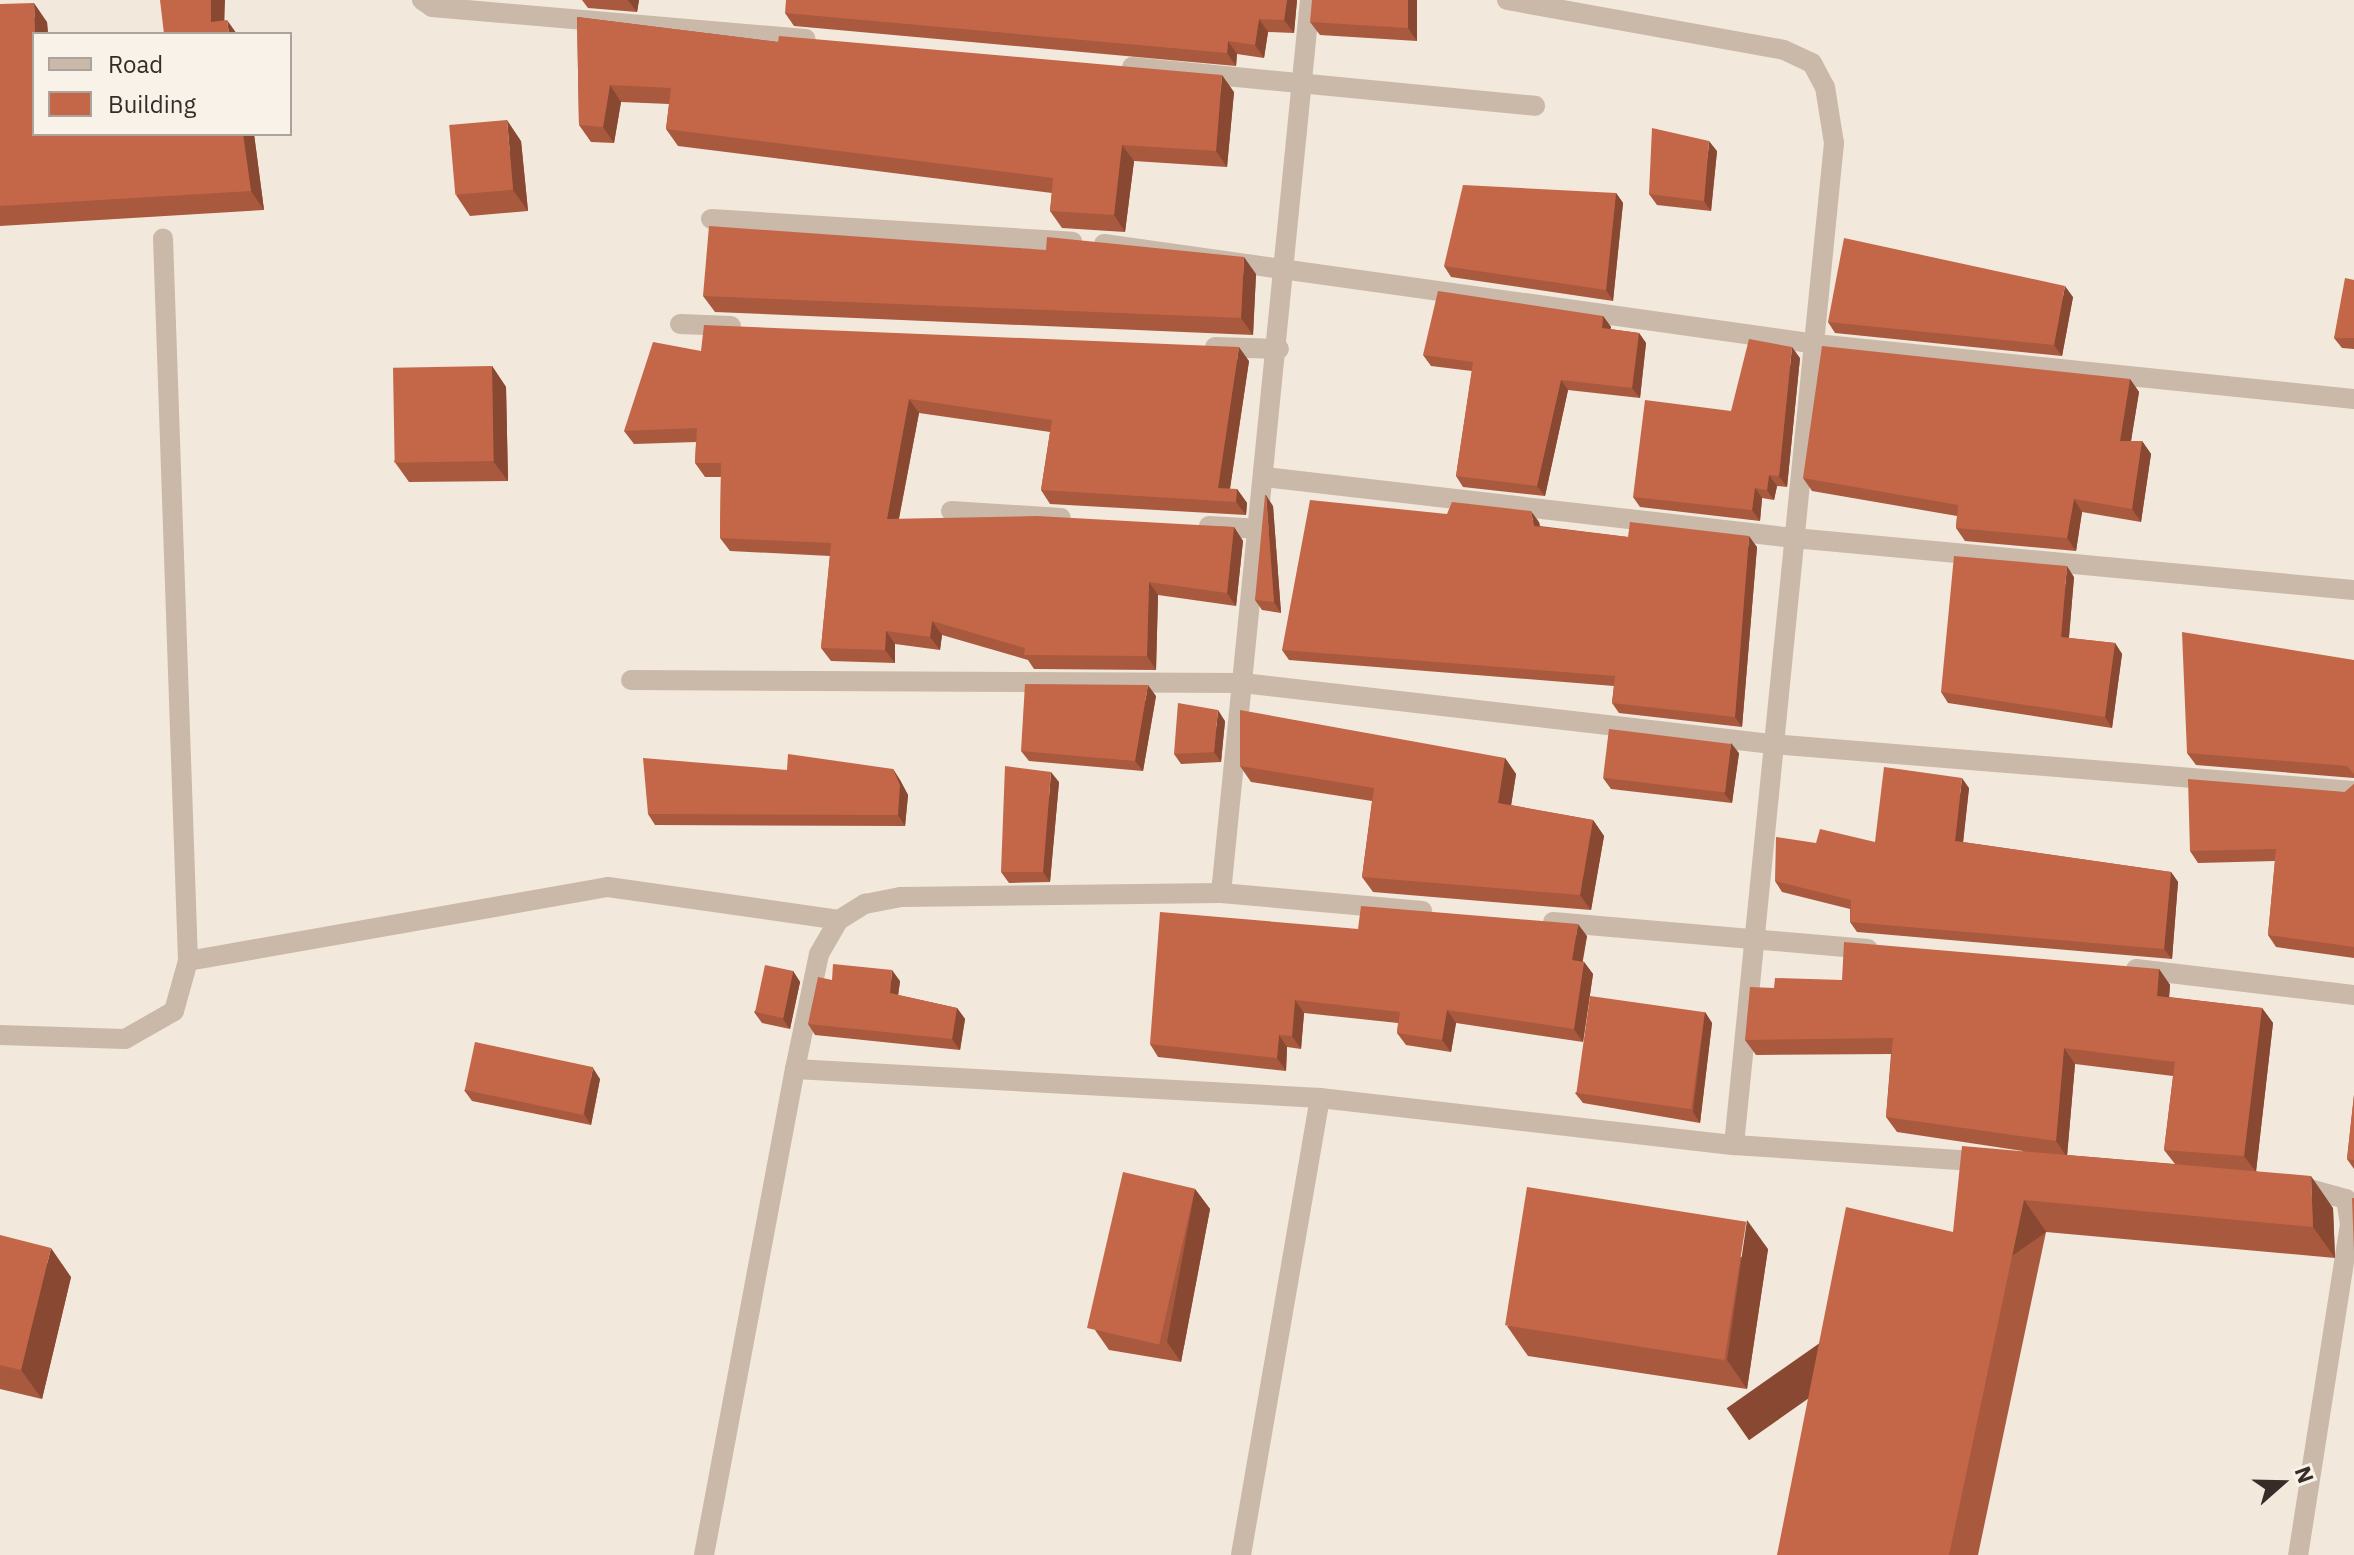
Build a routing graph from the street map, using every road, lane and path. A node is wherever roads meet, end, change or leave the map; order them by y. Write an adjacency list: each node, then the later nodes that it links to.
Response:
1 (422, 0): 4 (street)
2 (1310, 0): 6 (street)
3 (1507, 0): 13 (street)
4 (829, 41)
5 (1114, 66): 6 (street)
6 (1304, 82): 7 (street); 10 (street)
7 (1535, 106)
8 (711, 219): 10 (street)
9 (163, 238): 34 (street)
10 (1286, 270): 13 (street); 15 (street)
11 (680, 324): 12 (street)
12 (758, 327)
13 (1816, 344): 16 (street); 22 (street)
14 (1184, 345): 15 (street)
15 (1279, 349): 17 (street)
16 (2354, 399)
17 (1264, 477): 21 (street); 22 (street)
18 (951, 511): 19 (street)
19 (1091, 519)
20 (1184, 525): 21 (street)
21 (1261, 529): 25 (street)
22 (1794, 538): 23 (street); 26 (street)
23 (2354, 590)
24 (631, 680): 25 (street)
25 (1243, 683): 26 (street); 28 (street)
26 (1772, 744): 27 (street); 32 (street)
27 (2354, 791)
28 (1221, 893): 29 (street); 30 (street)
29 (1440, 912)
30 (839, 920): 34 (street); 38 (street)
31 (1533, 921): 32 (street)
32 (1751, 940): 33 (street); 40 (street)
33 (1894, 950)
34 (188, 961): 37 (street)
35 (2115, 967): 36 (street)
36 (2354, 995)
37 (0, 1035)
38 (795, 1069): 39 (street); 43 (street)
39 (1320, 1098): 40 (street); 44 (street)
40 (1734, 1145): 41 (street)
41 (2011, 1163)
42 (2276, 1184): 45 (street)
43 (704, 1555)
44 (1241, 1555)
45 (2298, 1555)

